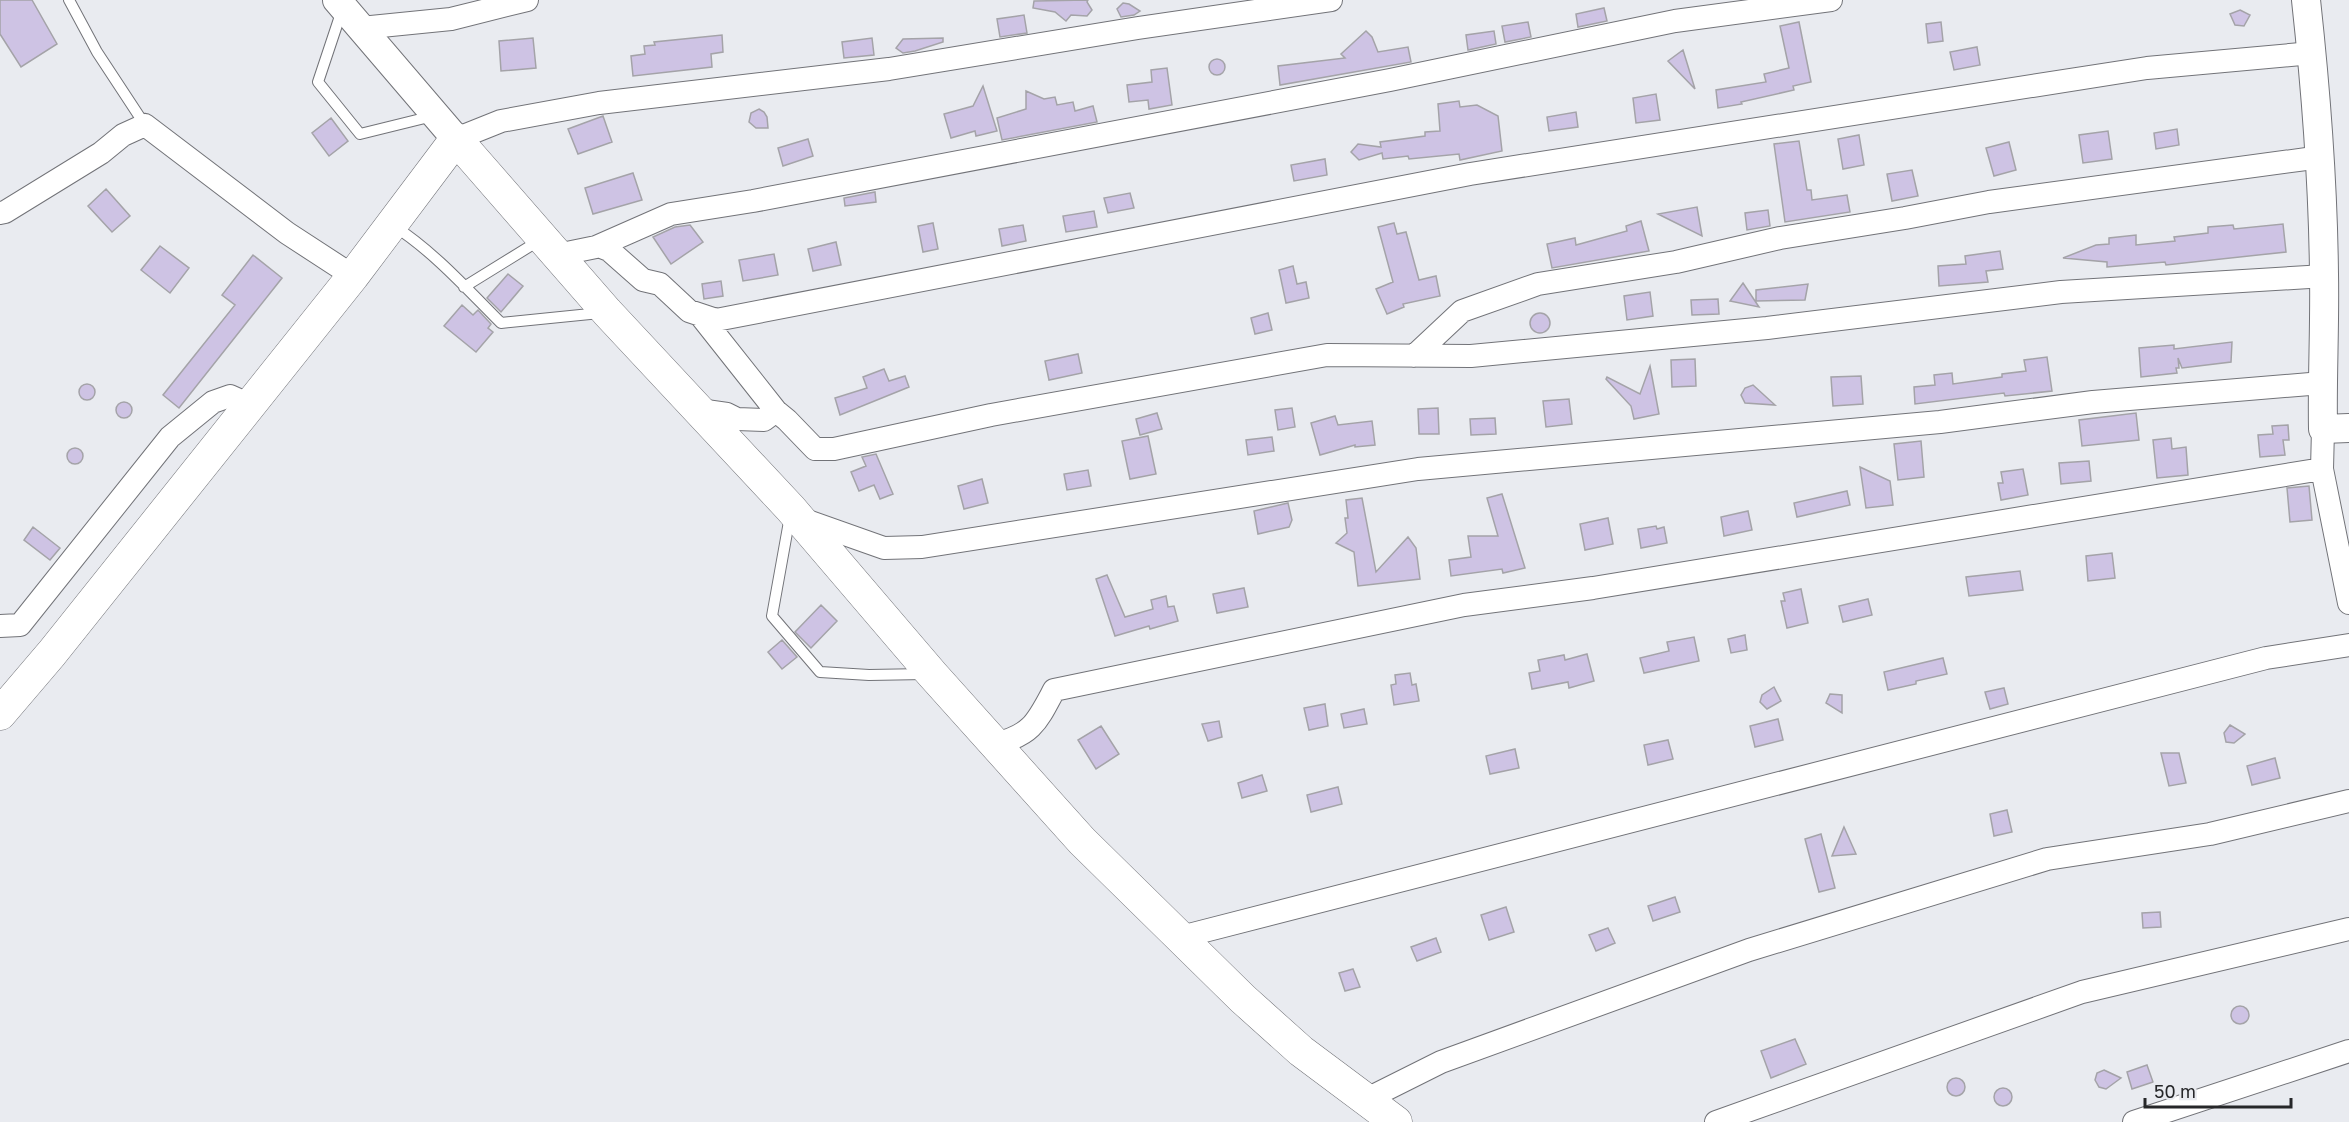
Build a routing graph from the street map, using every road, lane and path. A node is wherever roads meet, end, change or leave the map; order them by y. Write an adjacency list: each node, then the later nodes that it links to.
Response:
1 (69, 0): 10 (lane)
2 (527, 0): 7 (street)
3 (1331, 0): 11 (street)
4 (1831, 0): 15 (street)
5 (2306, 0): 8 (street)
6 (340, 4): 7 (street); 9 (lane)
7 (361, 28): 9 (street)
8 (2312, 53): 12 (street); 21 (street)
9 (436, 115): 11 (street)
10 (145, 125): 13 (street); 17 (street)
11 (456, 139): 14 (main road); 16 (main road)
12 (2321, 157): 18 (street); 22 (street)
13 (0, 213)
14 (392, 224): 17 (main road); 19 (lane)
15 (599, 246): 16 (street); 21 (street)
16 (550, 247): 19 (lane); 20 (main road)
17 (352, 276): 24 (main road)
18 (2325, 276): 22 (street); 23 (street)
19 (464, 287): 20 (lane)
20 (607, 312): 25 (main road)
21 (700, 315): 26 (street)
22 (1414, 356): 26 (street)
23 (2322, 383): 27 (street); 29 (street)
24 (250, 405): 31 (street); 34 (main road)
25 (699, 410): 26 (street); 29 (main road)
26 (776, 411)
27 (2336, 429): 28 (street)
28 (2322, 469): 30 (street); 35 (street)
29 (795, 513): 33 (main road); 33 (lane)
30 (2349, 603)
31 (0, 626)
32 (2349, 645): 38 (street)
33 (932, 674): 35 (main road)
34 (0, 714)
35 (995, 744): 38 (main road)
36 (2349, 801): 40 (street)
37 (2349, 929): 42 (street)
38 (1181, 937): 40 (main road)
39 (2349, 1051): 43 (street)
40 (1365, 1100): 41 (main road)
41 (1396, 1122)
42 (1716, 1122)
43 (2134, 1122)

